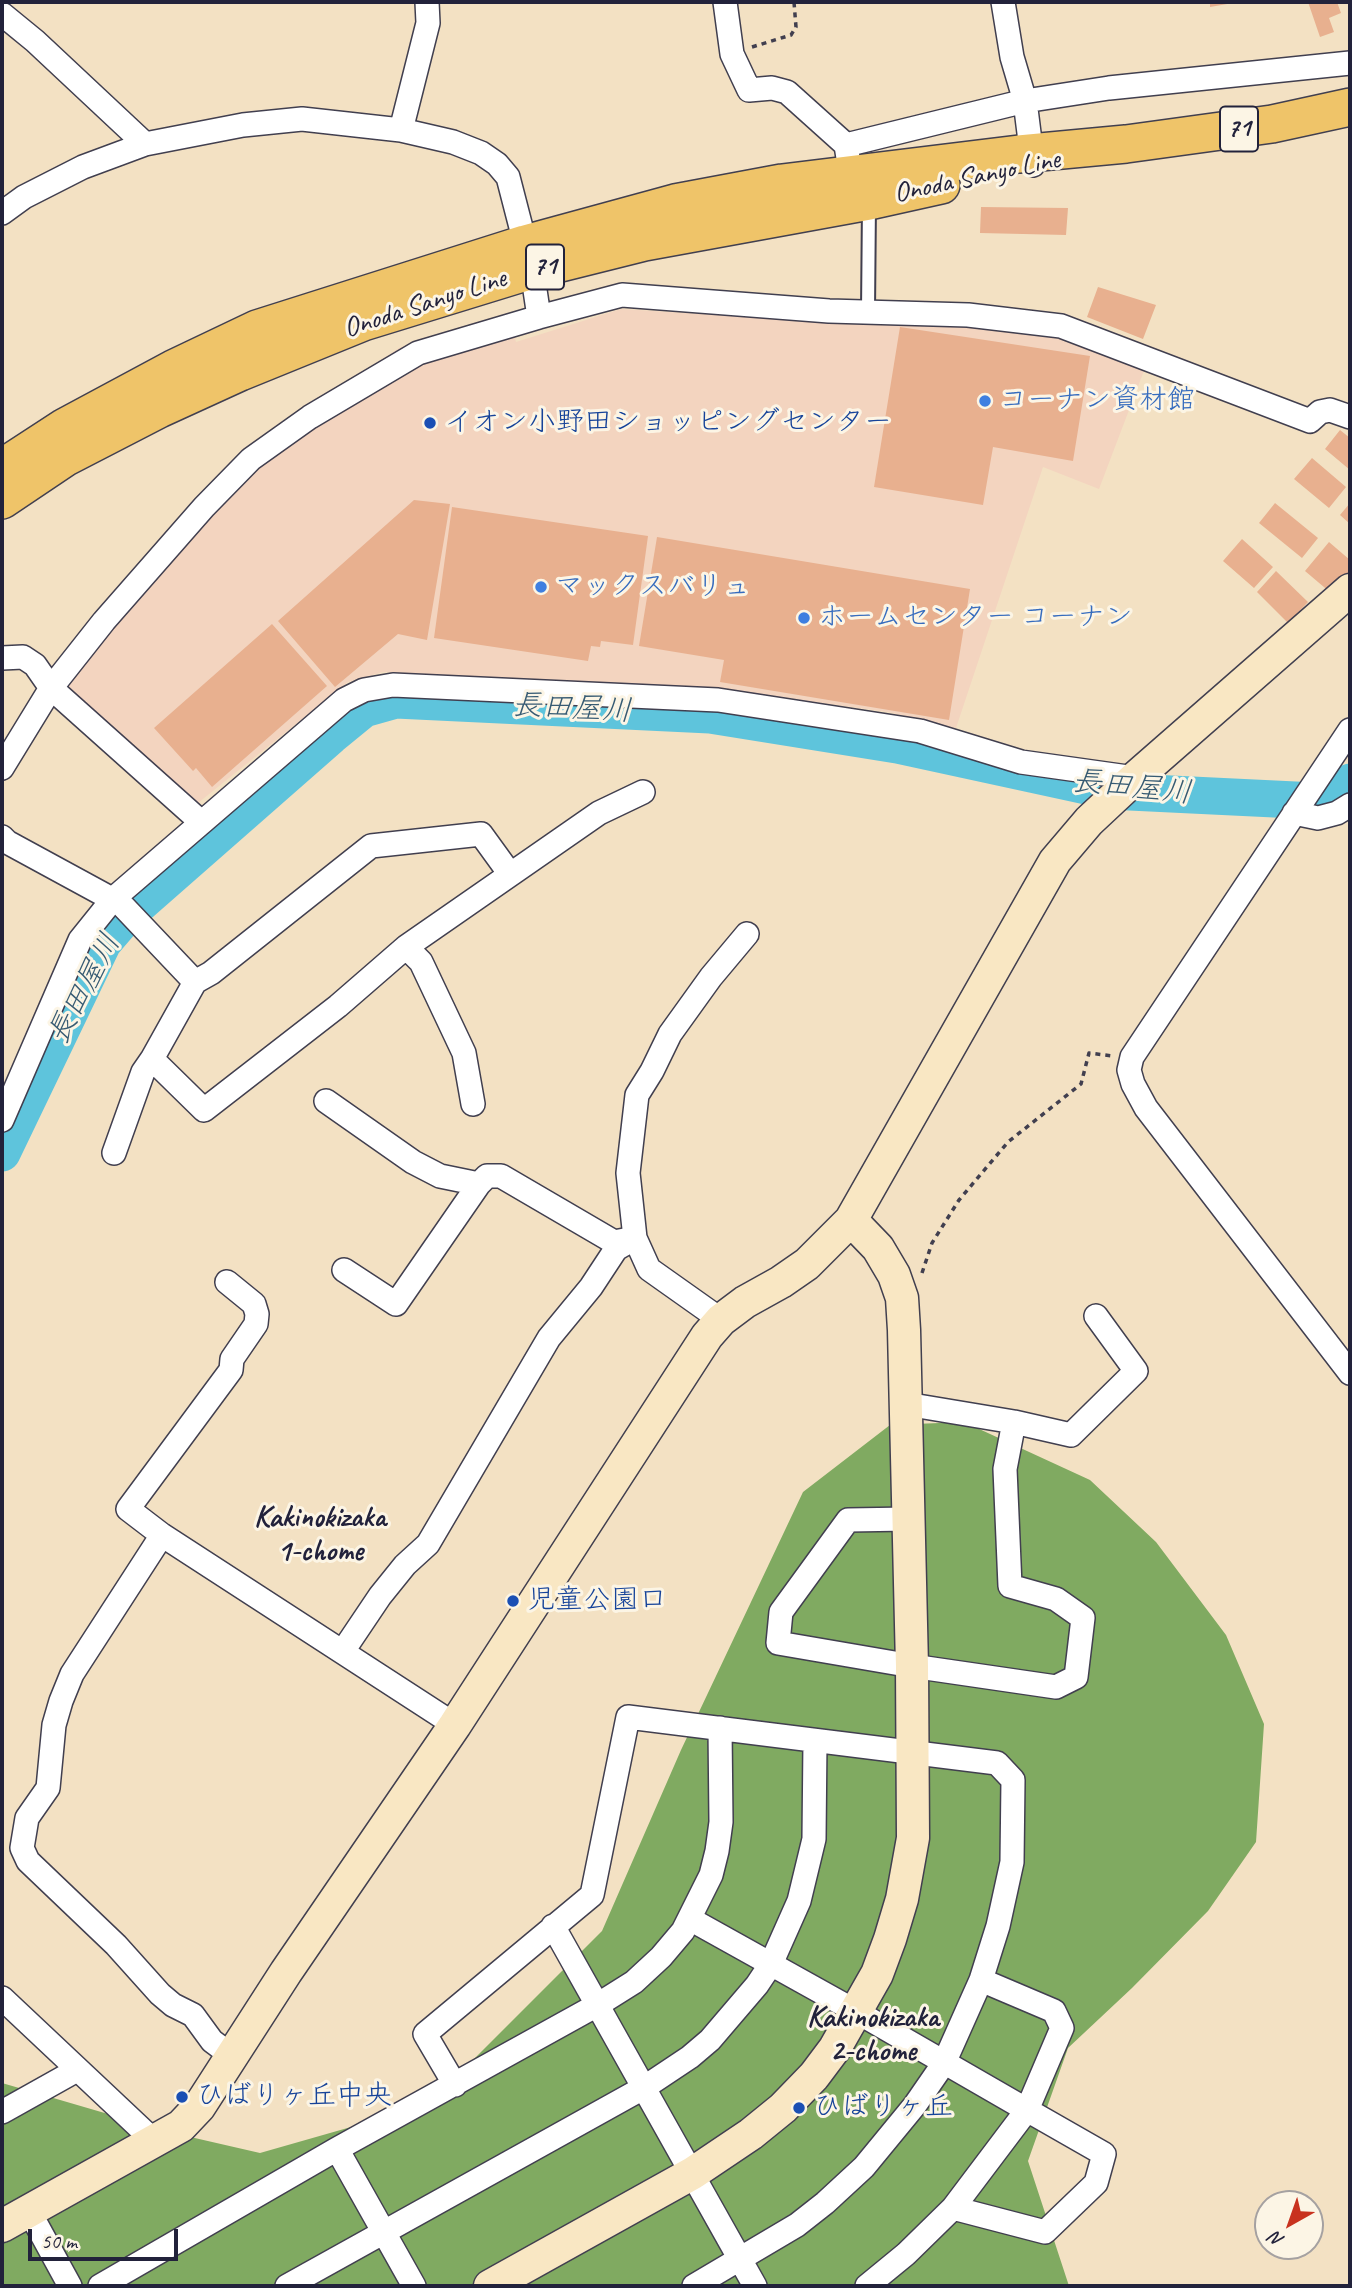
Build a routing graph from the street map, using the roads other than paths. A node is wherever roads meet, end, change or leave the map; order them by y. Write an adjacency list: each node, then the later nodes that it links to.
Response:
1 (427, 2): 8 (street)
2 (725, 2): 11 (street)
3 (1003, 2): 6 (street)
4 (2, 14): 9 (street)
5 (1350, 63): 6 (street)
6 (1025, 101): 10 (street); 11 (street)
7 (1350, 107): 10 (main road, Onoda Sanyo Line / 71)
8 (401, 130): 9 (street); 13 (street)
9 (145, 144): 12 (street)
10 (1032, 159): 11 (main road, Onoda Sanyo Line / 71)
11 (856, 173): 13 (main road, Onoda Sanyo Line / 71); 14 (lane)
12 (2, 214)
13 (529, 257): 15 (street); 17 (main road, Onoda Sanyo Line / 71); 18 (main road, Onoda Sanyo Line / 71)
14 (868, 311): 15 (street); 16 (street)
15 (539, 317): 21 (street)
16 (1350, 416)
17 (2, 468)
18 (2, 500)
19 (1350, 590): 24 (street)
20 (2, 657): 21 (street)
21 (51, 688): 23 (street); 28 (street)
22 (1350, 730): 26 (street)
23 (2, 768)
24 (1135, 778): 28 (street); 41 (street)
25 (643, 792): 30 (street)
26 (1301, 804): 27 (street); 47 (street)
27 (1350, 805)
28 (201, 822): 31 (street)
29 (2, 836): 31 (street)
30 (510, 874): 33 (street); 34 (street)
31 (117, 901): 34 (street); 38 (street)
32 (747, 934): 42 (street)
33 (406, 947): 35 (street); 37 (street)
34 (195, 982): 35 (street)
35 (152, 1059): 39 (street)
36 (326, 1101): 40 (street)
37 (473, 1104)
38 (2, 1120)
39 (114, 1153)
40 (479, 1184): 42 (street); 43 (street)
41 (850, 1220): 46 (street); 48 (street)
42 (635, 1238): 46 (street); 52 (street)
43 (344, 1270)
44 (227, 1282): 51 (street)
45 (1096, 1316): 49 (street)
46 (721, 1320): 54 (street)
47 (1346, 1357)
48 (906, 1404): 49 (street); 50 (street)
49 (1014, 1422): 53 (street)
50 (909, 1519): 53 (street); 53 (street)
51 (162, 1535): 52 (street); 65 (street)
52 (343, 1651): 54 (street)
53 (912, 1666): 57 (street)
54 (455, 1725): 65 (street)
55 (720, 1728): 56 (street); 58 (street); 59 (street)
56 (815, 1741): 57 (street); 60 (street)
57 (913, 1754): 61 (street); 64 (street)
58 (690, 1919): 60 (street); 63 (street)
59 (554, 1926): 63 (street); 68 (street)
60 (771, 1964): 64 (street); 69 (street)
61 (981, 1980): 66 (street); 70 (street)
62 (4, 2002): 67 (street)
63 (599, 2004): 68 (street); 69 (street)
64 (857, 2012): 66 (street); 74 (street)
65 (232, 2056): 72 (street)
66 (944, 2063): 70 (street); 79 (street)
67 (77, 2070): 71 (street); 72 (street)
68 (455, 2085): 73 (street)
69 (645, 2087): 74 (street); 78 (street)
70 (1027, 2110): 75 (street); 75 (street)
71 (2, 2112)
72 (154, 2141): 76 (street)
73 (337, 2149): 78 (street); 81 (street)
74 (693, 2173): 79 (street); 84 (street)
75 (953, 2208): 87 (street)
76 (29, 2211): 77 (street); 80 (street)
77 (2, 2226)
78 (384, 2233): 82 (street); 83 (street)
79 (741, 2260): 85 (street); 86 (street)
80 (70, 2286)
81 (100, 2286)
82 (287, 2286)
83 (414, 2286)
84 (490, 2286)
85 (694, 2286)
86 (755, 2286)
87 (867, 2286)

